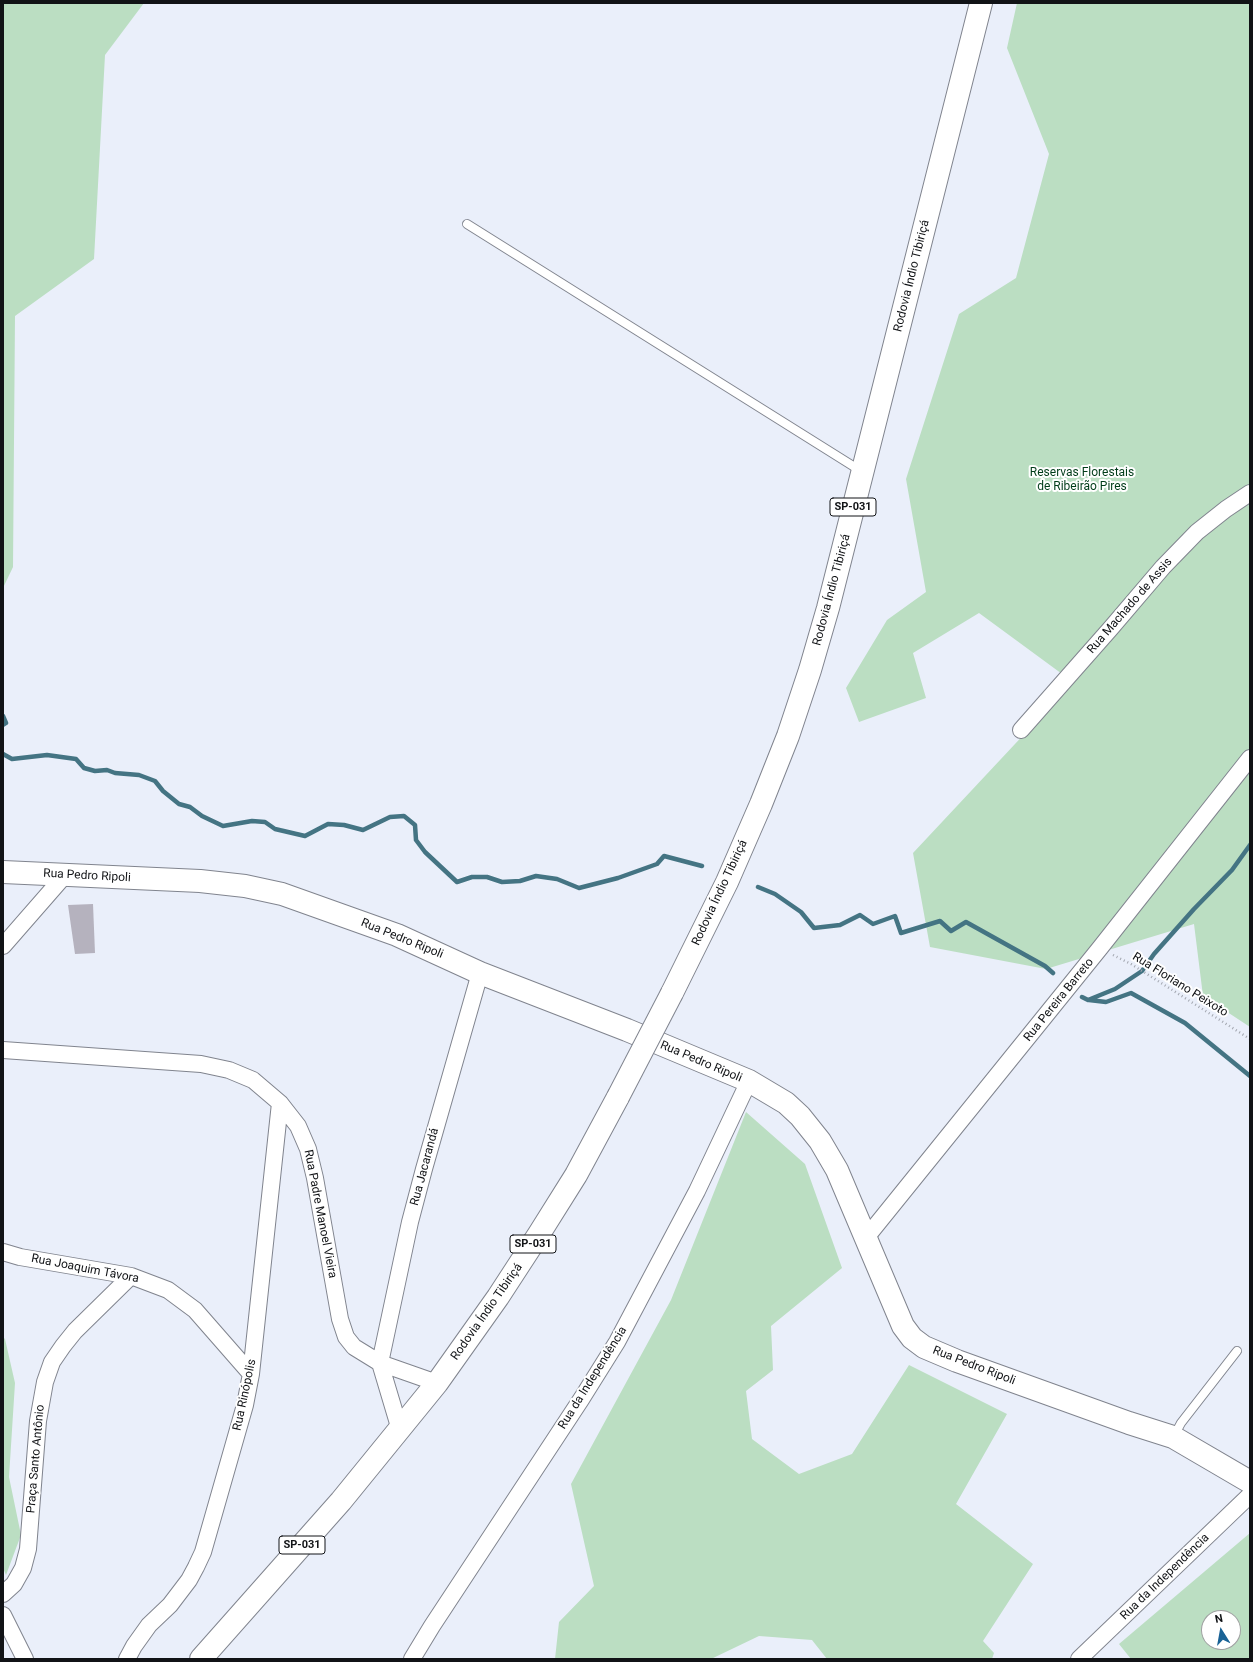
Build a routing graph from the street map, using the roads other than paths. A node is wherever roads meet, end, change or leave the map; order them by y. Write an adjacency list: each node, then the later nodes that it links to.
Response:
1 (981, 3): 3 (main road, Rodovia Índio Tibiriçá / SP-031)
2 (467, 224): 3 (lane)
3 (862, 471): 20 (main road, Rodovia Índio Tibiriçá / SP-031, bridge)
4 (1250, 493): 5 (street, Rua Machado de Assis)
5 (1021, 730)
6 (1250, 758): 14 (street, Rua Pereira Barreto)
7 (3, 872): 8 (main road, Rua Pedro Ripoli)
8 (65, 875): 9 (street); 10 (main road, Rua Pedro Ripoli)
9 (3, 946)
10 (480, 973): 12 (main road, Rua Pedro Ripoli); 18 (street, Rua Jacarandá)
11 (3, 1050): 13 (street, Rua Padre Manoel Vieira)
12 (749, 1081): 14 (main road, Rua Pedro Ripoli); 30 (street, Rua da Independência)
13 (280, 1103): 18 (street, Rua Padre Manoel Vieira); 19 (street, Rua Rinópolis)
14 (865, 1239): 22 (main road, Rua Pedro Ripoli)
15 (3, 1252): 16 (street, Rua Joaquim Távora)
16 (131, 1276): 19 (street, Rua Joaquim Távora); 25 (street, Praça Santo Antônio)
17 (1237, 1351): 22 (lane)
18 (380, 1364): 20 (street, Rua Padre Manoel Vieira); 21 (street)
19 (252, 1374): 28 (street, Rua Rinópolis)
20 (437, 1383): 21 (main road, Rodovia Índio Tibiriçá / SP-031)
21 (400, 1430): 29 (main road, Rodovia Índio Tibiriçá / SP-031)
22 (1173, 1437): 23 (main road, Rua Pedro Ripoli)
23 (1250, 1482)
24 (1250, 1495): 31 (street, Rua da Independência)
25 (3, 1594)
26 (3, 1614): 27 (street)
27 (25, 1659)
28 (127, 1659)
29 (202, 1659)
30 (412, 1659)
31 (1079, 1659)

